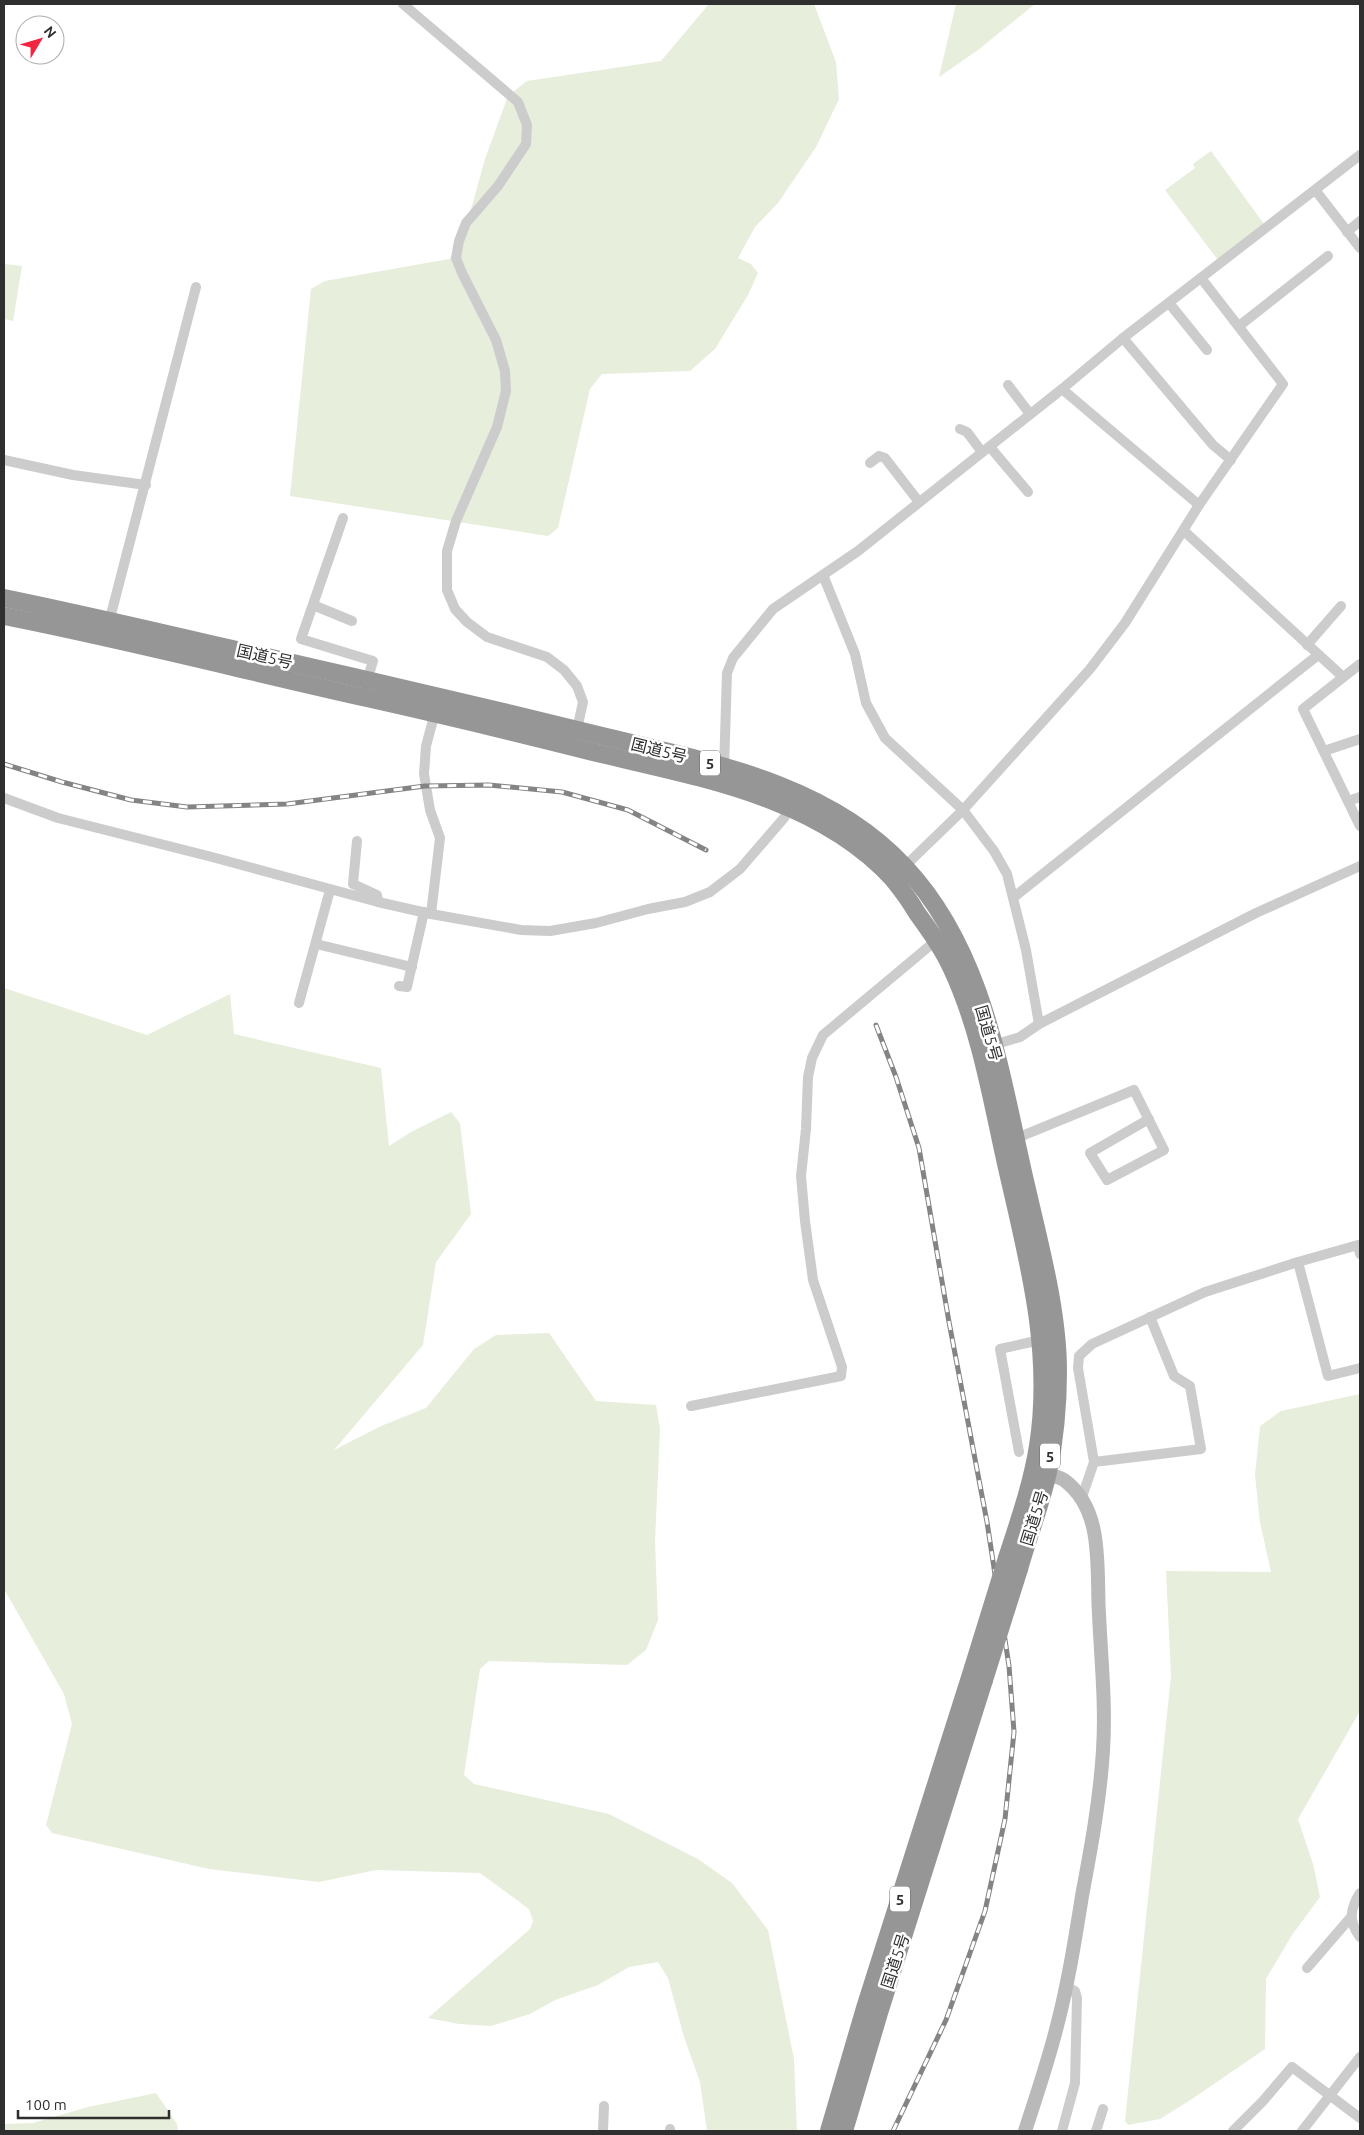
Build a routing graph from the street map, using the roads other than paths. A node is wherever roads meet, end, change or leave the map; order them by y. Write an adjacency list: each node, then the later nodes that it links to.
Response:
1 (403, 4): 40 (street)
2 (1360, 155): 3 (street)
3 (1316, 190): 5 (street); 8 (street)
4 (1360, 221): 5 (street)
5 (1347, 232): 6 (street)
6 (1360, 248)
7 (1328, 256): 11 (street)
8 (1201, 278): 10 (street); 11 (street)
9 (196, 287): 22 (street)
10 (1169, 303): 12 (street); 13 (street)
11 (1238, 326): 20 (street)
12 (1123, 338): 15 (street); 20 (street)
13 (1207, 350)
14 (1008, 385): 16 (street)
15 (1062, 389): 16 (street); 25 (street)
16 (1030, 414): 18 (street)
17 (960, 429): 18 (street)
18 (986, 449): 23 (street); 24 (street)
19 (4, 460): 22 (street)
20 (1231, 460): 25 (street)
21 (870, 463): 24 (street)
22 (146, 485): 33 (street)
23 (1028, 492)
24 (919, 502): 28 (street)
25 (1199, 505): 27 (street)
26 (342, 518): 30 (street)
27 (1184, 531): 34 (street); 48 (street)
28 (823, 575): 43 (street); 48 (street)
29 (4, 603): 33 (highway, 国道5号 / 5)
30 (313, 605): 32 (street); 38 (street)
31 (1341, 606): 34 (street)
32 (352, 621)
33 (108, 628): 38 (highway, 国道5号 / 5)
34 (1307, 645): 35 (street)
35 (1318, 656): 37 (street); 54 (street)
36 (1360, 664): 37 (street)
37 (1343, 678): 42 (street)
38 (365, 689): 39 (highway, 国道5号 / 5)
39 (437, 705): 40 (highway, 国道5号 / 5); 56 (street)
40 (574, 738): 43 (highway, 国道5号 / 5)
41 (1360, 739): 42 (street)
42 (1324, 751): 46 (street)
43 (723, 775): 47 (highway, 国道5号 / 5); 52 (highway, 国道5号 / 5)
44 (1360, 797): 46 (street)
45 (4, 798): 53 (street)
46 (1348, 801): 49 (street)
47 (790, 808): 52 (highway, 国道5号 / 5); 56 (street)
48 (963, 810): 52 (street); 54 (street)
49 (1360, 826)
50 (358, 840): 55 (street)
51 (1360, 866): 63 (street)
52 (898, 872): 57 (highway, 国道5号 / 5); 58 (highway, 国道5号 / 5)
53 (330, 890): 55 (street); 59 (street)
54 (1014, 897): 63 (street)
55 (378, 902): 56 (street)
56 (427, 913): 60 (street)
57 (950, 929): 58 (street); 64 (highway, 国道5号 / 5)
58 (936, 940): 64 (highway, 国道5号 / 5); 72 (street)
59 (316, 944): 60 (street); 62 (street)
60 (412, 967): 61 (street)
61 (399, 986)
62 (299, 1003)
63 (1039, 1024): 64 (street)
64 (987, 1047): 66 (highway, 国道5号 / 5)
65 (1149, 1119): 65 (street); 66 (street)
66 (1009, 1141): 70 (highway, 国道5号 / 5)
67 (1360, 1254): 68 (street)
68 (1298, 1262): 69 (street); 71 (street)
69 (1150, 1317): 74 (street); 74 (street)
70 (1049, 1339): 73 (street); 75 (highway, 国道5号 / 5)
71 (1360, 1368)
72 (692, 1406)
73 (1019, 1452)
74 (1094, 1462): 76 (street)
75 (1040, 1472): 76 (street); 77 (highway, 国道5号 / 5, bridge)
76 (1081, 1500): 82 (street)
77 (979, 1674): 90 (highway, 国道5号 / 5); 91 (highway, 国道5号 / 5)
78 (1360, 1893): 79 (street)
79 (1351, 1917): 80 (street); 81 (street)
80 (1360, 1937)
81 (1307, 1968)
82 (1066, 1986): 92 (street); 93 (street)
83 (1360, 2057): 84 (street)
84 (1330, 2095): 87 (street); 88 (street); 95 (street)
85 (604, 2106): 89 (street)
86 (1103, 2109): 94 (street)
87 (1360, 2118)
88 (1307, 2130)
89 (603, 2131)
90 (829, 2131)
91 (844, 2131)
92 (1025, 2131)
93 (1062, 2131)
94 (1096, 2131)
95 (1234, 2131)

